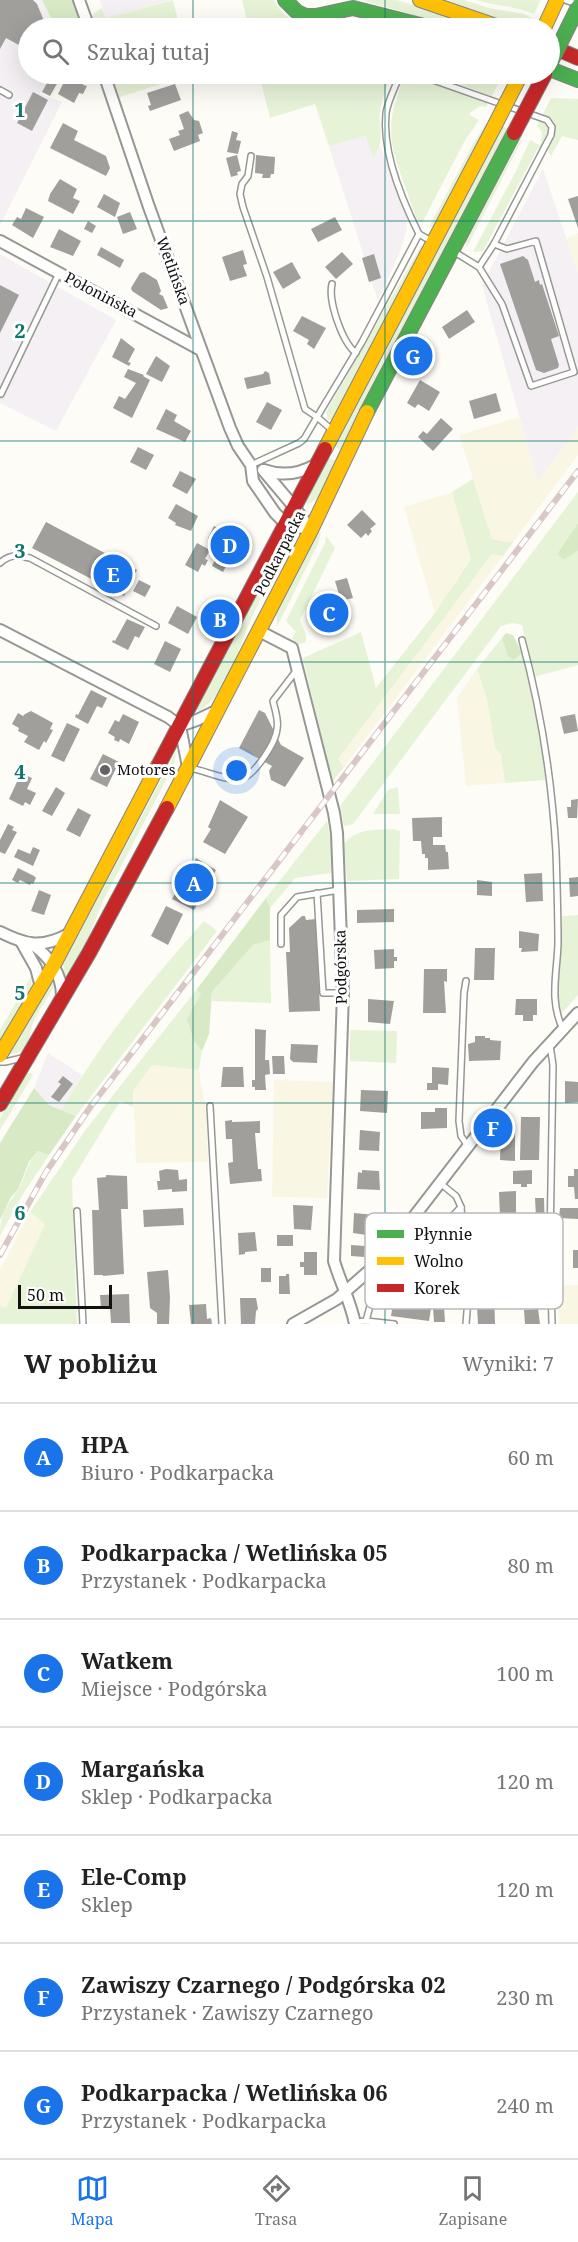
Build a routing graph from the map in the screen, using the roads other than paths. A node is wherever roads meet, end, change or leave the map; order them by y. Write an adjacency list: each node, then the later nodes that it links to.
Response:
1 (79, 0): 9 (street)
2 (285, 0): 8 (main road)
3 (342, 0): 8 (main road)
4 (420, 0): 11 (main road)
5 (557, 0): 12 (main road)
6 (565, 0): 7 (lane)
7 (578, 6): 13 (main road, bridge)
8 (329, 13): 10 (main road)
9 (85, 18)
10 (392, 18)
11 (473, 18)
12 (549, 18)
13 (560, 42)
14 (560, 51): 15 (main road)
15 (578, 58)
16 (560, 73): 17 (main road)
17 (578, 80)
18 (107, 84): 34 (street, Wetlińska)
19 (396, 84): 26 (lane)
20 (444, 84): 29 (lane)
21 (516, 84): 28 (main road, Podkarpacka, bridge)
22 (540, 84): 30 (main road, Podkarpacka, bridge)
23 (0, 90): 24 (lane)
24 (9, 95)
25 (251, 156): 37 (lane)
26 (419, 234): 28 (lane); 35 (lane)
27 (0, 241): 32 (street, Połonińska)
28 (434, 243): 38 (main road, Podkarpacka)
29 (494, 244): 31 (lane); 31 (lane)
30 (452, 250): 31 (lane); 44 (main road, Podkarpacka)
31 (479, 267)
32 (59, 273): 34 (street, Połonińska); 36 (lane)
33 (332, 284): 35 (lane)
34 (201, 350): 40 (street, Wetlińska)
35 (356, 353): 37 (lane)
36 (1, 394)
37 (317, 417): 38 (lane); 40 (lane)
38 (335, 431): 39 (main road, Podkarpacka)
39 (318, 464): 41 (street); 42 (main road, Podkarpacka)
40 (251, 465): 41 (street); 43 (street, Wetlińska)
41 (263, 470): 42 (street)
42 (296, 508): 43 (main road, Podkarpacka); 44 (street)
43 (286, 524): 44 (street); 52 (main road, Podkarpacka)
44 (311, 530): 48 (main road, Podkarpacka)
45 (0, 563): 46 (lane)
46 (156, 626)
47 (0, 630): 52 (street)
48 (259, 631): 50 (street, Podgórska); 51 (main road, Podkarpacka)
49 (522, 640): 66 (lane)
50 (297, 670): 53 (lane); 54 (street, Podgórska)
51 (219, 709): 52 (street); 53 (main road, Podkarpacka)
52 (180, 726): 53 (street); 57 (main road, Podkarpacka)
53 (188, 768): 64 (main road, Podkarpacka)
54 (339, 890): 55 (lane); 63 (street, Podgórska)
55 (316, 894): 59 (lane); 63 (lane)
56 (0, 932): 58 (street)
57 (71, 932): 58 (street); 60 (main road, Podkarpacka)
58 (26, 943): 60 (street); 62 (street)
59 (281, 944)
60 (53, 966): 62 (main road, Podkarpacka); 64 (street)
61 (466, 981): 73 (lane)
62 (41, 987): 69 (main road, Podkarpacka)
63 (343, 993): 82 (street, Podgórska)
64 (62, 999): 68 (main road, Podkarpacka)
65 (578, 1013): 66 (street)
66 (563, 1029): 67 (street)
67 (549, 1044): 73 (street); 80 (lane)
68 (31, 1052): 70 (lane); 71 (main road, Podkarpacka)
69 (0, 1055)
70 (0, 1062)
71 (0, 1104)
72 (210, 1106): 88 (lane)
73 (468, 1146): 74 (street)
74 (440, 1183): 75 (lane); 77 (street)
75 (461, 1207): 78 (lane); 79 (lane)
76 (77, 1211): 87 (lane)
77 (417, 1213)
78 (455, 1213)
79 (461, 1213)
80 (551, 1213)
81 (365, 1275): 82 (street)
82 (346, 1292): 86 (street, Podgórska); 89 (street)
83 (368, 1309): 86 (lane)
84 (467, 1309): 91 (lane)
85 (552, 1309): 92 (lane)
86 (359, 1322): 90 (lane)
87 (83, 1324)
88 (222, 1324)
89 (293, 1324)
90 (394, 1324)
91 (466, 1324)
92 (552, 1324)

